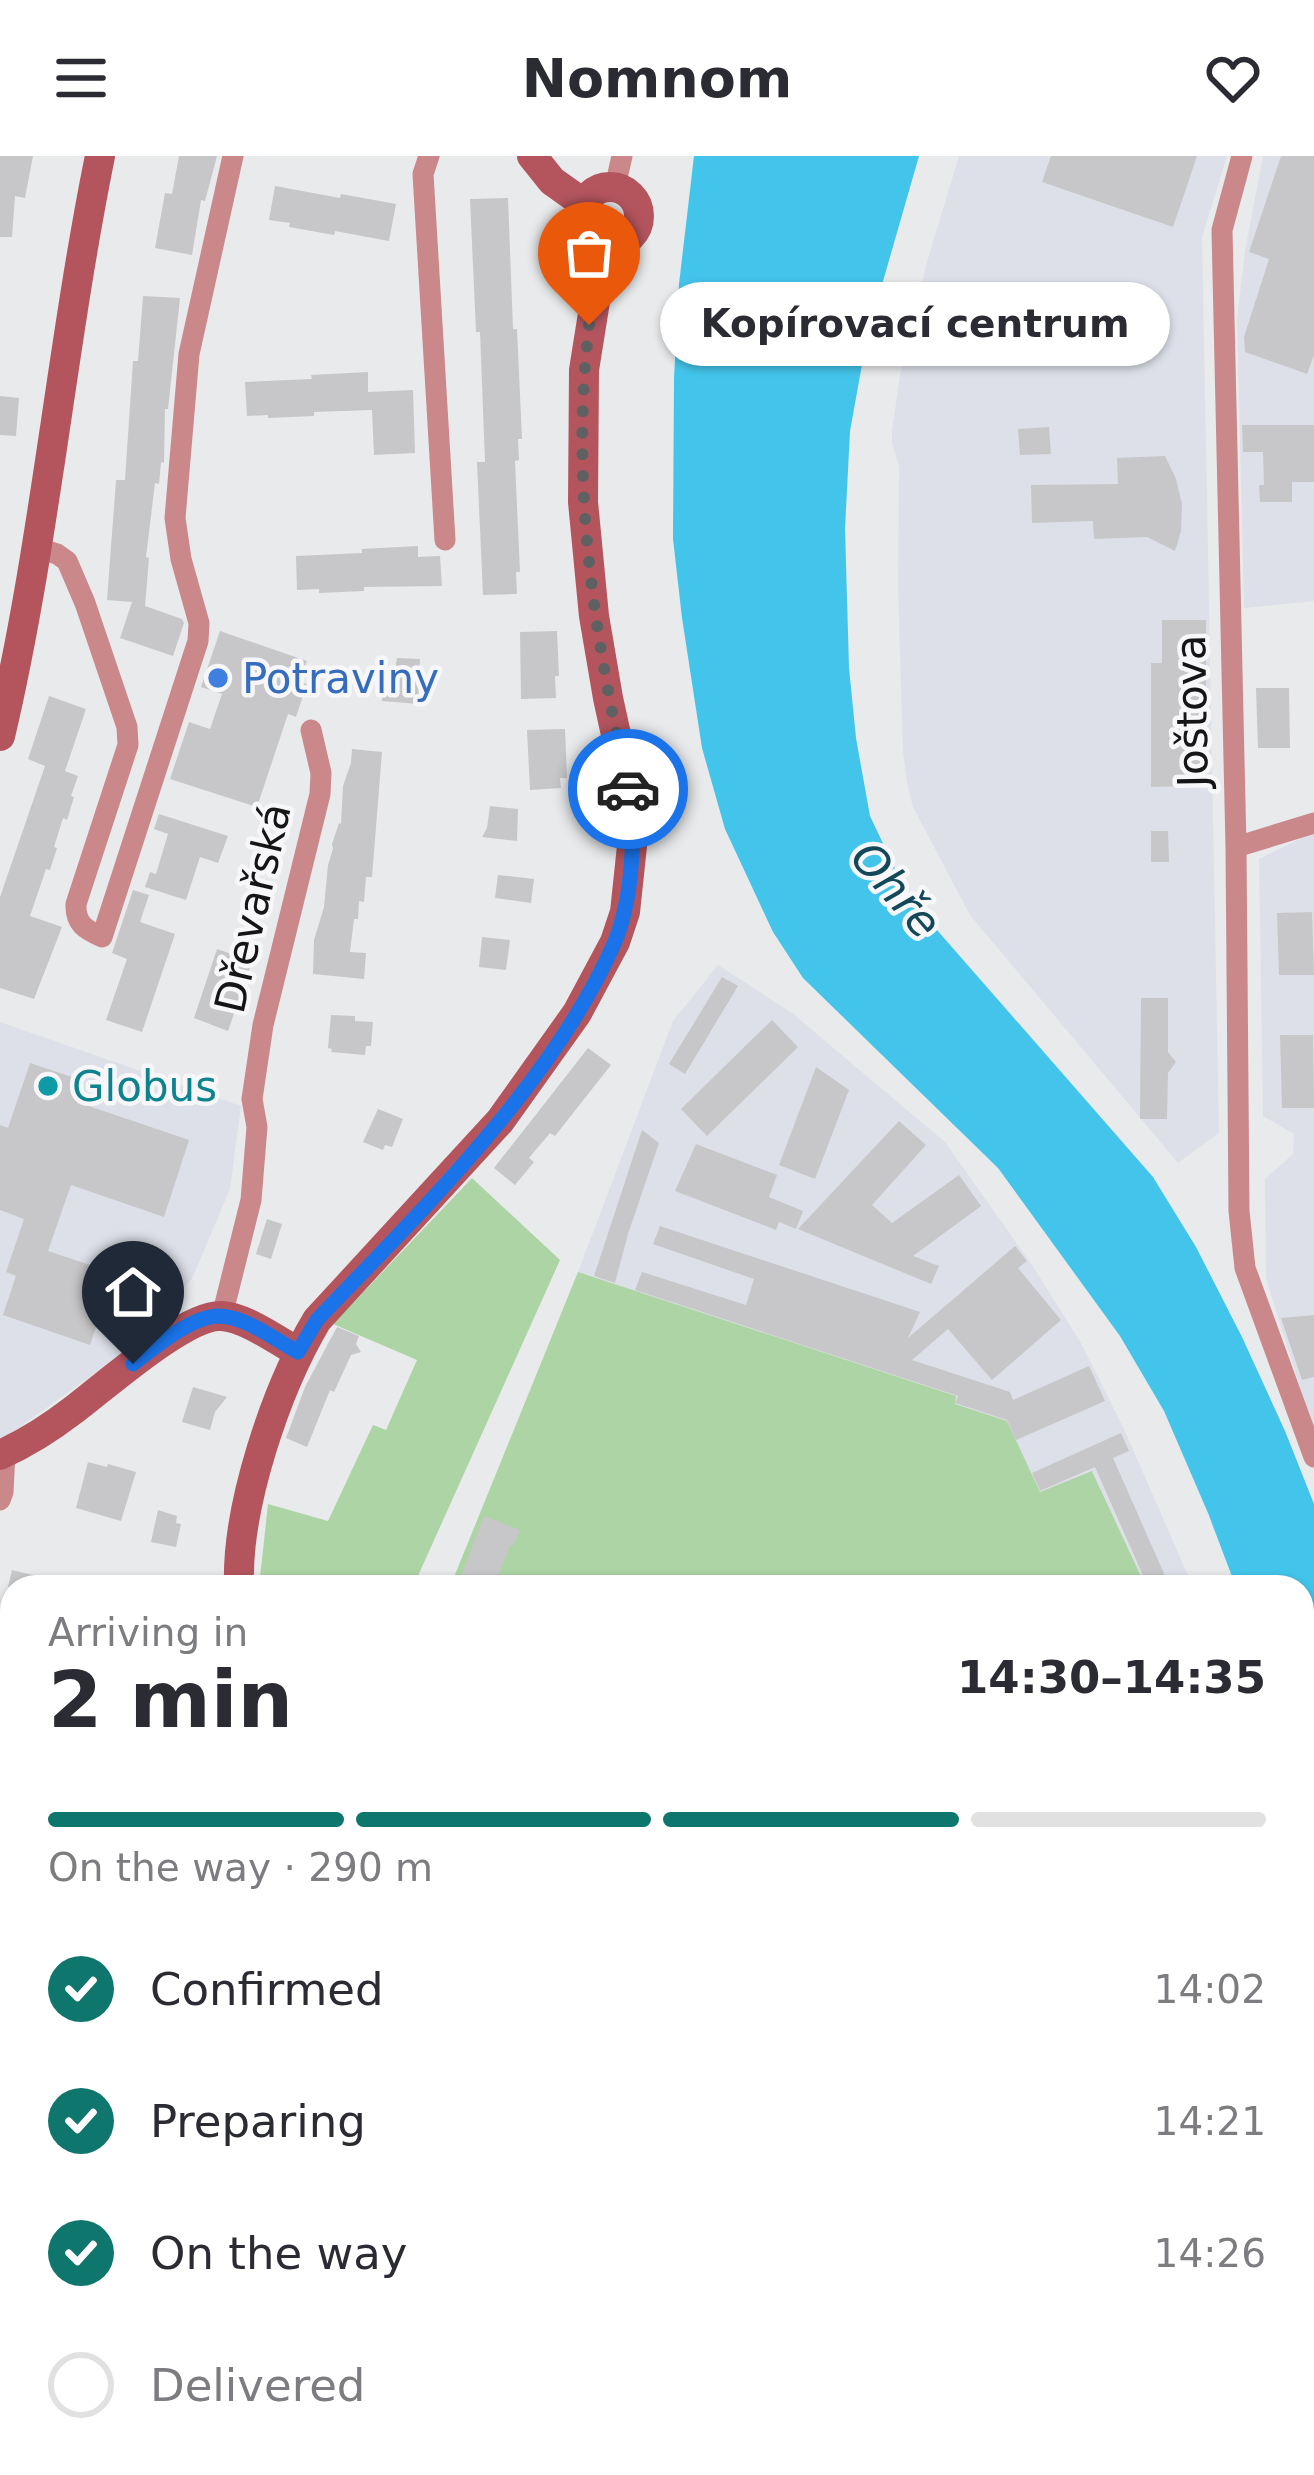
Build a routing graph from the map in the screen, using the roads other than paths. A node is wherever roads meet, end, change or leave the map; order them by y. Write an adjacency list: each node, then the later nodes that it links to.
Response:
1 (100, 156): 11 (street)
2 (233, 156): 11 (street)
3 (429, 156): 10 (street)
4 (532, 156): 8 (street)
5 (622, 156): 7 (street)
6 (1242, 156): 15 (street, Joštova)
7 (615, 188): 8 (street); 9 (street)
8 (584, 203): 9 (street)
9 (604, 245): 17 (street)
10 (446, 540)
11 (38, 548): 13 (street)
12 (311, 730): 16 (street, Dřevařská)
13 (0, 736)
14 (1314, 823): 15 (street)
15 (1236, 847): 19 (street, Joštova)
16 (222, 1316): 17 (street); 18 (street)
17 (298, 1352): 21 (street)
18 (3, 1454): 20 (street)
19 (1314, 1457)
20 (0, 1500)
21 (240, 1575)

